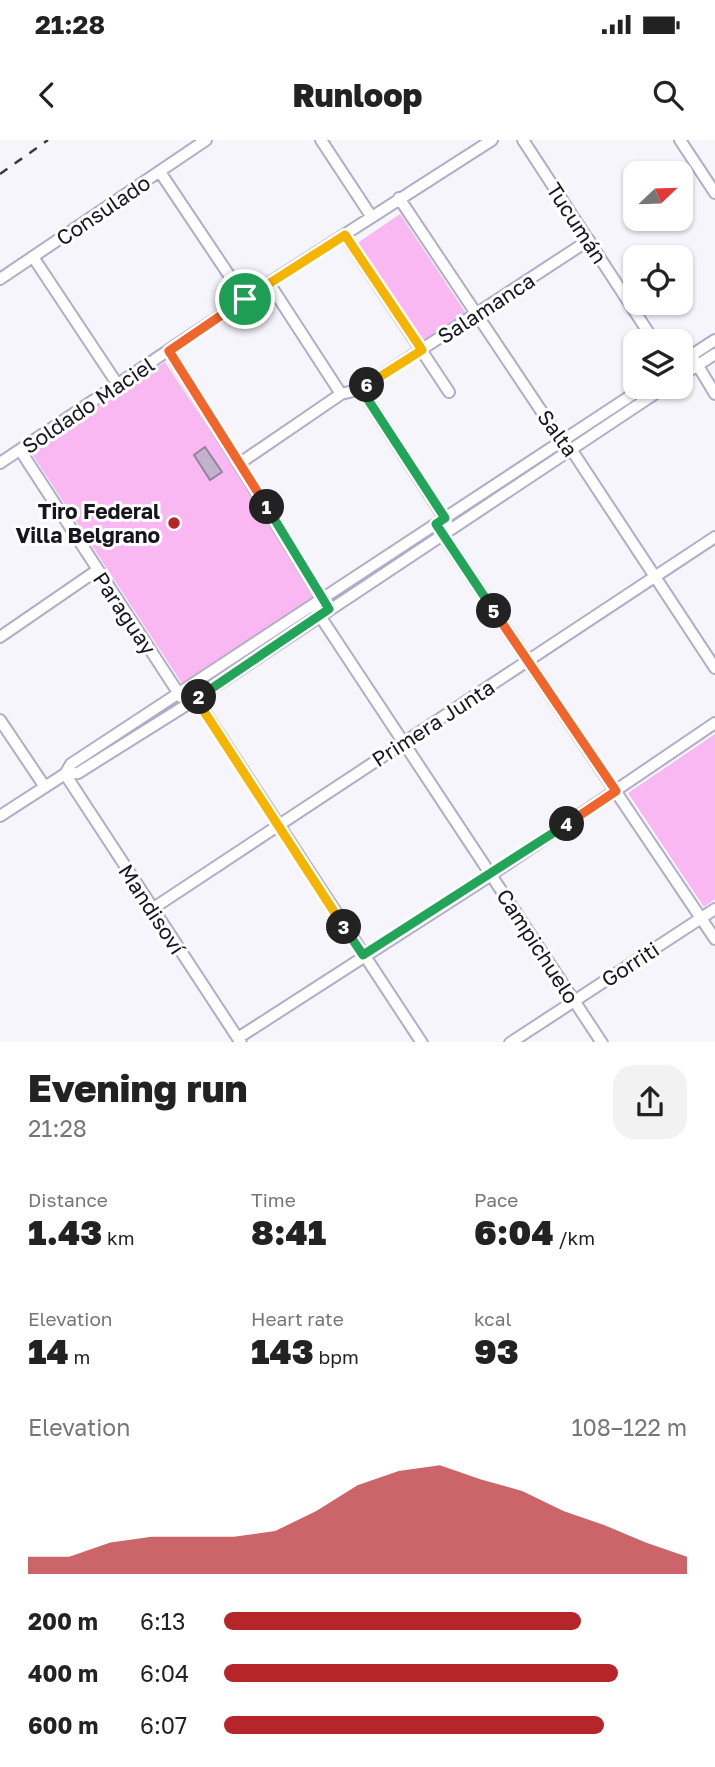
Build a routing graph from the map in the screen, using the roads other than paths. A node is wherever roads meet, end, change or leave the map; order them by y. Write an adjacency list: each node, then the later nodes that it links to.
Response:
1 (206, 140): 6 (street, Consulado)
2 (321, 140): 9 (street)
3 (492, 140): 8 (street, Soldado Maciel)
4 (523, 140): 11 (street, Tucumán)
5 (680, 140): 7 (street)
6 (160, 172): 12 (street, Consulado); 15 (street)
7 (715, 193)
8 (399, 198): 9 (street, Soldado Maciel); 16 (street, Salta)
9 (372, 216): 10 (street, Soldado Maciel)
10 (345, 235): 14 (street, Soldado Maciel); 19 (street)
11 (589, 240): 16 (street, Salamanca); 17 (street, Tucumán)
12 (33, 257): 13 (street, Consulado); 23 (street)
13 (0, 279)
14 (269, 283): 15 (street, Soldado Maciel); 26 (street)
15 (245, 299): 20 (street, Soldado Maciel)
16 (476, 315): 19 (street, Salamanca); 30 (street, Salta)
17 (646, 329)
18 (715, 340): 22 (street)
19 (422, 350): 24 (street, Salamanca); 25 (street)
20 (169, 351): 23 (street, Soldado Maciel); 33 (street, Campichuelo)
21 (715, 354): 22 (street)
22 (694, 361): 27 (street)
23 (118, 385): 31 (street, Soldado Maciel)
24 (361, 389): 26 (street, Salamanca); 34 (street)
25 (449, 392)
26 (341, 394): 33 (street, Salamanca)
27 (715, 394)
28 (628, 399): 30 (street)
29 (645, 399): 30 (street)
30 (566, 445): 34 (street); 35 (street); 38 (street, Salta)
31 (20, 450): 32 (street, Soldado Maciel); 37 (street, Paraguay)
32 (0, 463)
33 (240, 463): 39 (street, Campichuelo)
34 (440, 521): 35 (street); 39 (street)
35 (447, 532): 41 (street); 43 (street)
36 (715, 537): 38 (street, Primera Junta)
37 (96, 570): 42 (street); 45 (street, Paraguay)
38 (654, 578): 43 (street, Primera Junta); 44 (street, Salta)
39 (322, 598): 40 (street); 41 (street, Campichuelo)
40 (312, 605): 41 (street, Campichuelo); 45 (street)
41 (324, 612): 46 (street); 49 (street, Campichuelo)
42 (0, 637)
43 (528, 661): 49 (street, Primera Junta); 52 (street)
44 (715, 668)
45 (184, 690): 46 (street, Paraguay); 50 (street)
46 (191, 702): 50 (street); 54 (street, Paraguay)
47 (0, 720): 51 (street)
48 (715, 723): 52 (street)
49 (403, 744): 54 (street, Primera Junta); 55 (street, Campichuelo)
50 (65, 774): 51 (street); 56 (street, Mandisoví)
51 (44, 787): 53 (street)
52 (616, 791): 55 (street); 58 (street)
53 (0, 816)
54 (277, 827): 56 (street, Primera Junta); 60 (street, Paraguay)
55 (491, 875): 60 (street); 61 (street, Campichuelo)
56 (152, 909): 62 (street, Mandisoví)
57 (715, 909): 58 (street, Gorriti)
58 (701, 918): 59 (street); 61 (street, Gorriti)
59 (715, 940)
60 (363, 955): 62 (street); 63 (street, Paraguay)
61 (574, 1000): 64 (street, Gorriti); 65 (street, Campichuelo)
62 (239, 1040)
63 (422, 1042)
64 (510, 1042)
65 (602, 1042)

